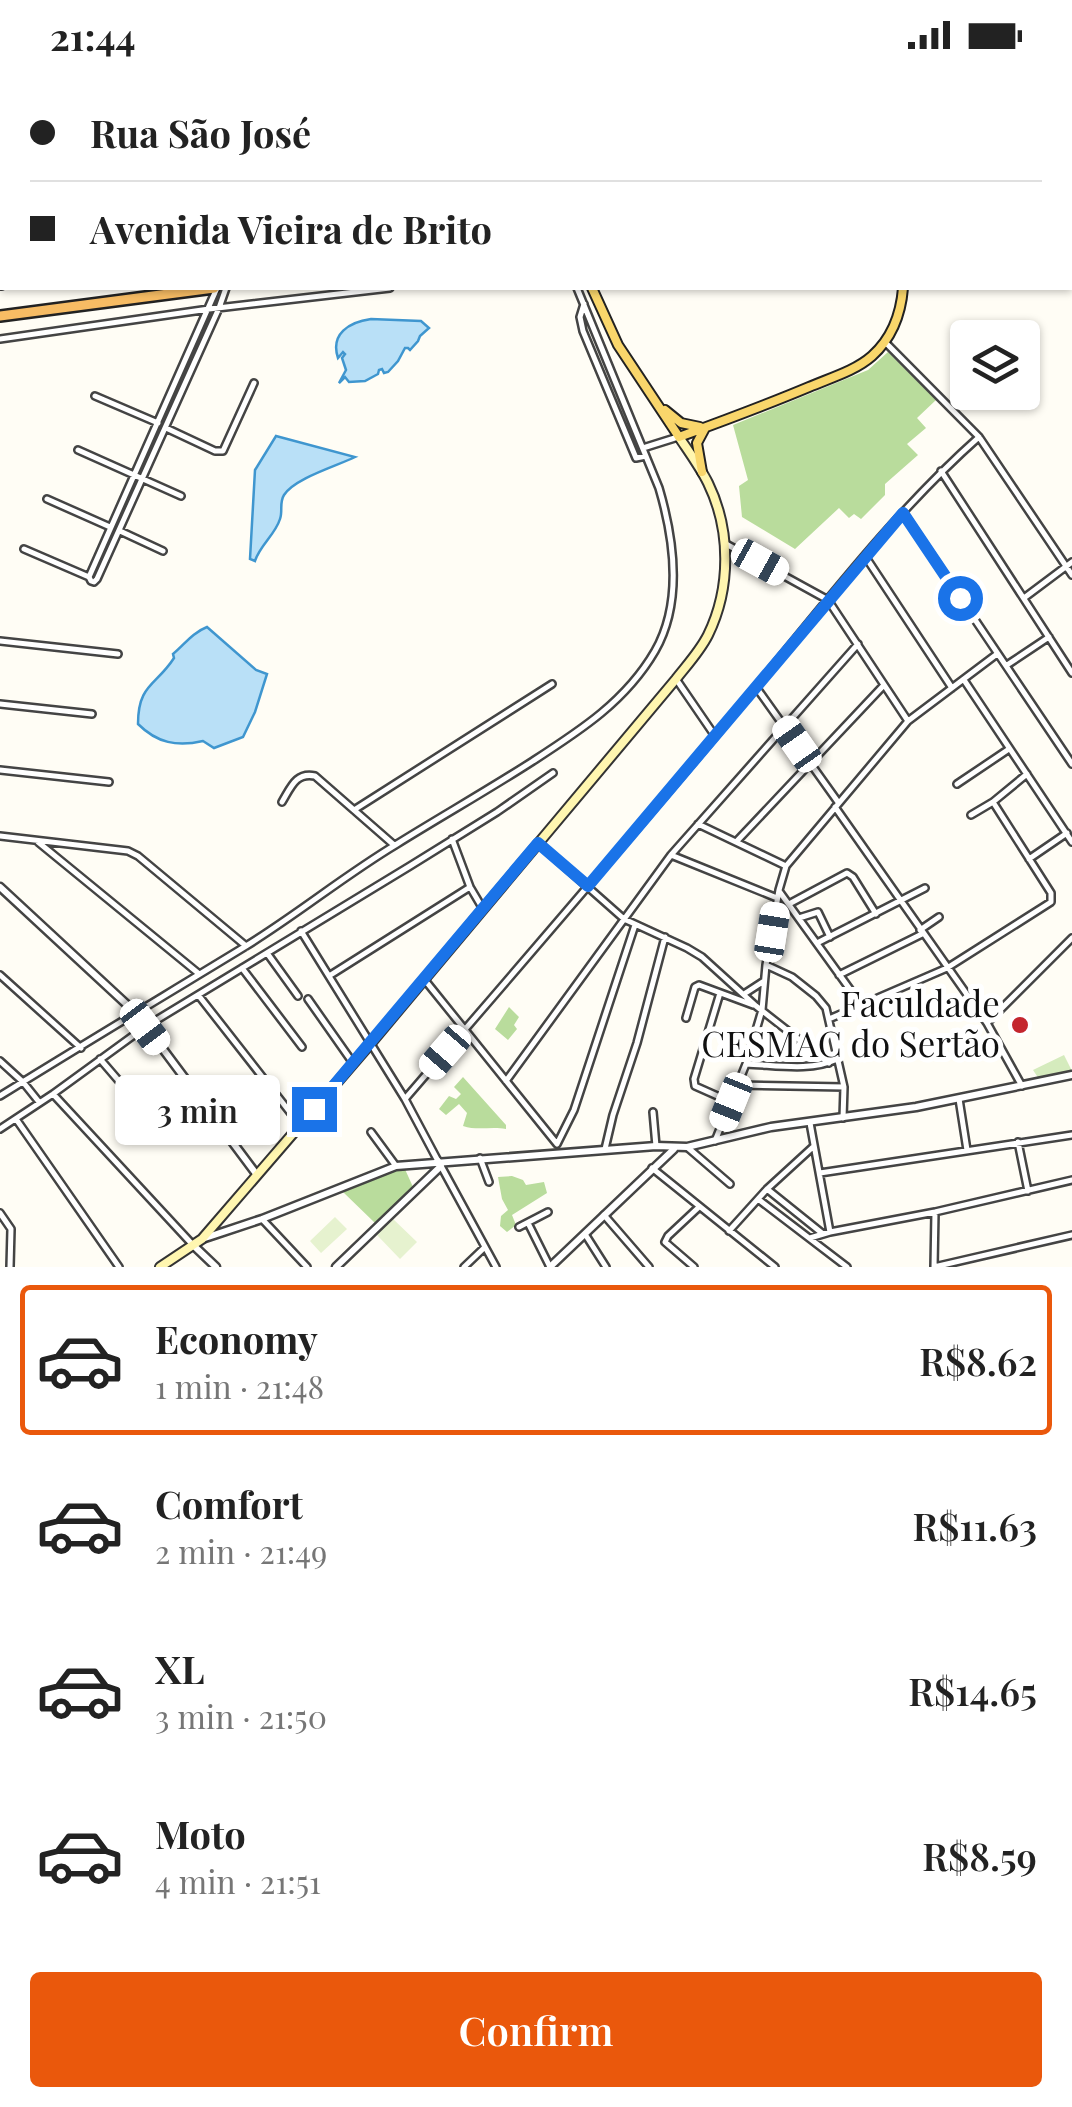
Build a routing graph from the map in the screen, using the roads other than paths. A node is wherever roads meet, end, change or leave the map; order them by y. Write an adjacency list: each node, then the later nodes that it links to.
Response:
1 (201, 290): 11 (highway)
2 (215, 290): 10 (street)
3 (225, 290): 9 (street)
4 (373, 290): 9 (street)
5 (578, 290): 8 (street)
6 (593, 290): 16 (main road)
7 (903, 290): 13 (main road)
8 (584, 304): 22 (street); 24 (street)
9 (220, 308): 10 (street); 18 (street)
10 (210, 309): 12 (street); 17 (street)
11 (0, 316)
12 (0, 339)
13 (885, 342): 19 (main road); 21 (street)
14 (254, 383): 18 (street)
15 (95, 396): 17 (street)
16 (656, 402): 19 (main road); 20 (main road)
17 (158, 423): 27 (street)
18 (166, 428): 28 (street)
19 (705, 428): 20 (main road); 26 (main road)
20 (679, 437): 22 (street); 26 (main road)
21 (979, 437): 25 (street); 38 (street)
22 (643, 448): 24 (street)
23 (78, 450): 27 (street)
24 (646, 456): 83 (street)
25 (941, 471): 31 (street); 41 (street)
26 (702, 472): 34 (main road)
27 (135, 474): 28 (street); 32 (street)
28 (143, 478): 29 (street); 33 (street)
29 (181, 496)
30 (48, 499): 32 (street)
31 (903, 513): 37 (street); 47 (street)
32 (110, 527): 33 (street); 40 (street)
33 (120, 531): 36 (street); 40 (street)
34 (725, 544): 42 (street); 50 (main road)
35 (24, 550): 40 (street)
36 (163, 550)
37 (865, 556): 42 (street); 55 (street)
38 (1069, 564): 39 (street); 41 (street)
39 (1072, 575)
40 (89, 577)
41 (1024, 598): 43 (street)
42 (828, 600): 45 (street); 54 (street)
43 (1049, 637): 48 (street); 49 (street)
44 (0, 641): 46 (street)
45 (858, 644): 53 (street); 59 (street)
46 (118, 654)
47 (997, 654): 48 (street); 51 (street)
48 (1007, 665): 63 (street)
49 (1072, 673)
50 (676, 679): 60 (street); 82 (main road)
51 (964, 680): 55 (street); 61 (street)
52 (552, 684): 72 (street)
53 (884, 684): 58 (street); 62 (street)
54 (756, 687): 59 (street); 60 (street)
55 (952, 688): 58 (street)
56 (0, 704): 57 (street)
57 (92, 714)
58 (908, 721): 71 (street)
59 (784, 725): 62 (street); 74 (street)
60 (715, 736): 87 (street)
61 (1010, 748): 66 (street); 68 (street)
62 (810, 763): 71 (street); 80 (street)
63 (1072, 764)
64 (0, 770): 67 (street)
65 (553, 773): 78 (street)
66 (1027, 774): 70 (street); 76 (street)
67 (110, 782)
68 (957, 784)
69 (282, 802): 72 (street)
70 (993, 802): 73 (street); 85 (street)
71 (836, 804): 86 (street); 92 (street)
72 (354, 810): 83 (street)
73 (972, 815)
74 (698, 824): 80 (street); 84 (street)
75 (1072, 824): 76 (street)
76 (1065, 831): 81 (street); 85 (street)
77 (0, 836): 79 (street)
78 (452, 839): 89 (street); 100 (street)
79 (37, 841): 106 (street); 111 (street)
80 (736, 842): 86 (street)
81 (1072, 842)
82 (538, 843): 87 (street); 94 (main road)
83 (394, 846): 106 (street)
84 (671, 855): 91 (street); 98 (street)
85 (1029, 859): 110 (street)
86 (786, 866): 91 (street)
87 (588, 886): 98 (street); 129 (street)
88 (0, 887): 124 (street)
89 (470, 887): 94 (street); 114 (street)
90 (926, 888): 92 (street)
91 (778, 894): 93 (street); 108 (street)
92 (900, 901): 95 (street); 101 (street)
93 (788, 904): 95 (street); 97 (street)
94 (483, 910): 115 (main road)
95 (876, 914): 103 (street)
96 (939, 917): 101 (street)
97 (799, 918): 103 (street); 105 (street)
98 (624, 919): 99 (street); 140 (street)
99 (635, 925): 102 (street); 165 (street)
100 (301, 932): 107 (street); 114 (street)
101 (921, 932): 110 (street); 113 (street)
102 (665, 937): 118 (street); 167 (street)
103 (830, 937): 105 (street)
104 (1072, 938): 127 (street)
105 (817, 943): 113 (street)
106 (246, 946): 111 (street)
107 (267, 953): 109 (street); 120 (street)
108 (766, 965): 116 (street); 126 (street)
109 (242, 968): 119 (street); 131 (street)
110 (947, 968): 122 (street); 127 (street)
111 (198, 974): 124 (street)
112 (0, 975): 132 (street)
113 (840, 975): 122 (street)
114 (329, 976): 130 (street)
115 (424, 978): 129 (street); 130 (main road)
116 (764, 981): 118 (street); 123 (street)
117 (720, 993): 123 (street); 125 (street); 149 (street)
118 (744, 994): 123 (street)
119 (199, 996): 128 (street); 155 (street)
120 (298, 996)
121 (308, 998): 137 (street)
122 (862, 1006): 126 (street)
123 (759, 1008): 136 (street); 138 (street)
124 (136, 1013): 128 (street); 132 (street)
125 (686, 1018)
126 (830, 1019): 133 (street)
127 (987, 1023): 143 (street)
128 (145, 1027): 134 (street); 174 (street)
129 (465, 1029): 140 (street); 147 (street)
130 (371, 1043): 137 (main road); 147 (street)
131 (302, 1047)
132 (80, 1048): 141 (street)
133 (837, 1058): 136 (street); 144 (street)
134 (100, 1059): 145 (street); 159 (street)
135 (0, 1061): 141 (street)
136 (829, 1062): 138 (street)
137 (353, 1063): 155 (main road)
138 (746, 1064): 142 (street)
139 (1072, 1075): 143 (street)
140 (506, 1081): 165 (street)
141 (23, 1082): 146 (street); 150 (street)
142 (738, 1085): 144 (street); 149 (street)
143 (1022, 1086): 148 (street)
144 (844, 1088): 153 (street)
145 (53, 1094): 150 (street); 197 (street)
146 (0, 1096)
147 (405, 1099): 170 (street)
148 (959, 1099): 153 (street); 168 (street)
149 (731, 1102): 160 (street)
150 (39, 1103): 152 (street)
151 (654, 1112): 162 (street)
152 (16, 1119): 156 (street); 200 (street)
153 (843, 1119): 154 (street)
154 (810, 1123): 160 (street); 163 (street)
155 (300, 1126): 174 (main road)
156 (0, 1129)
157 (370, 1132): 171 (street)
158 (1072, 1134): 161 (street)
159 (168, 1138)
160 (715, 1142): 164 (street)
161 (1018, 1142): 168 (street); 179 (street)
162 (656, 1146): 166 (street); 167 (street)
163 (814, 1146): 173 (street); 178 (street)
164 (687, 1147): 166 (street); 177 (street)
165 (559, 1148): 167 (street); 169 (street)
166 (675, 1148): 172 (street)
167 (604, 1150)
168 (967, 1150): 173 (street)
169 (480, 1158): 170 (street); 176 (street)
170 (440, 1164): 171 (street); 198 (street); 204 (street)
171 (396, 1166): 186 (street)
172 (652, 1168): 181 (street); 185 (street)
173 (820, 1174): 192 (street)
174 (257, 1175): 196 (main road)
175 (1072, 1180): 179 (street)
176 (488, 1182)
177 (730, 1184)
178 (767, 1189): 180 (street); 192 (street)
179 (1028, 1191): 184 (street)
180 (758, 1198): 191 (street); 195 (street)
181 (699, 1207): 191 (street); 210 (street)
182 (0, 1212): 188 (street)
183 (548, 1212): 187 (street)
184 (936, 1212): 192 (street); 213 (street)
185 (604, 1215): 193 (street); 209 (street)
186 (262, 1219): 196 (street); 203 (street)
187 (528, 1223): 189 (street); 207 (street)
188 (9, 1224): 190 (street); 199 (street)
189 (520, 1228)
190 (0, 1230)
191 (729, 1231): 211 (street)
192 (827, 1233): 195 (street)
193 (584, 1234): 207 (street); 208 (street)
194 (1072, 1235): 213 (street)
195 (810, 1238): 212 (street)
196 (202, 1239): 197 (main road)
197 (192, 1244): 201 (main road); 202 (street)
198 (485, 1248): 205 (street); 206 (street)
199 (10, 1267)
200 (118, 1267)
201 (160, 1267)
202 (216, 1267)
203 (307, 1267)
204 (336, 1267)
205 (464, 1267)
206 (496, 1267)
207 (550, 1267)
208 (606, 1267)
209 (649, 1267)
210 (694, 1267)
211 (775, 1267)
212 (847, 1267)
213 (934, 1267)

